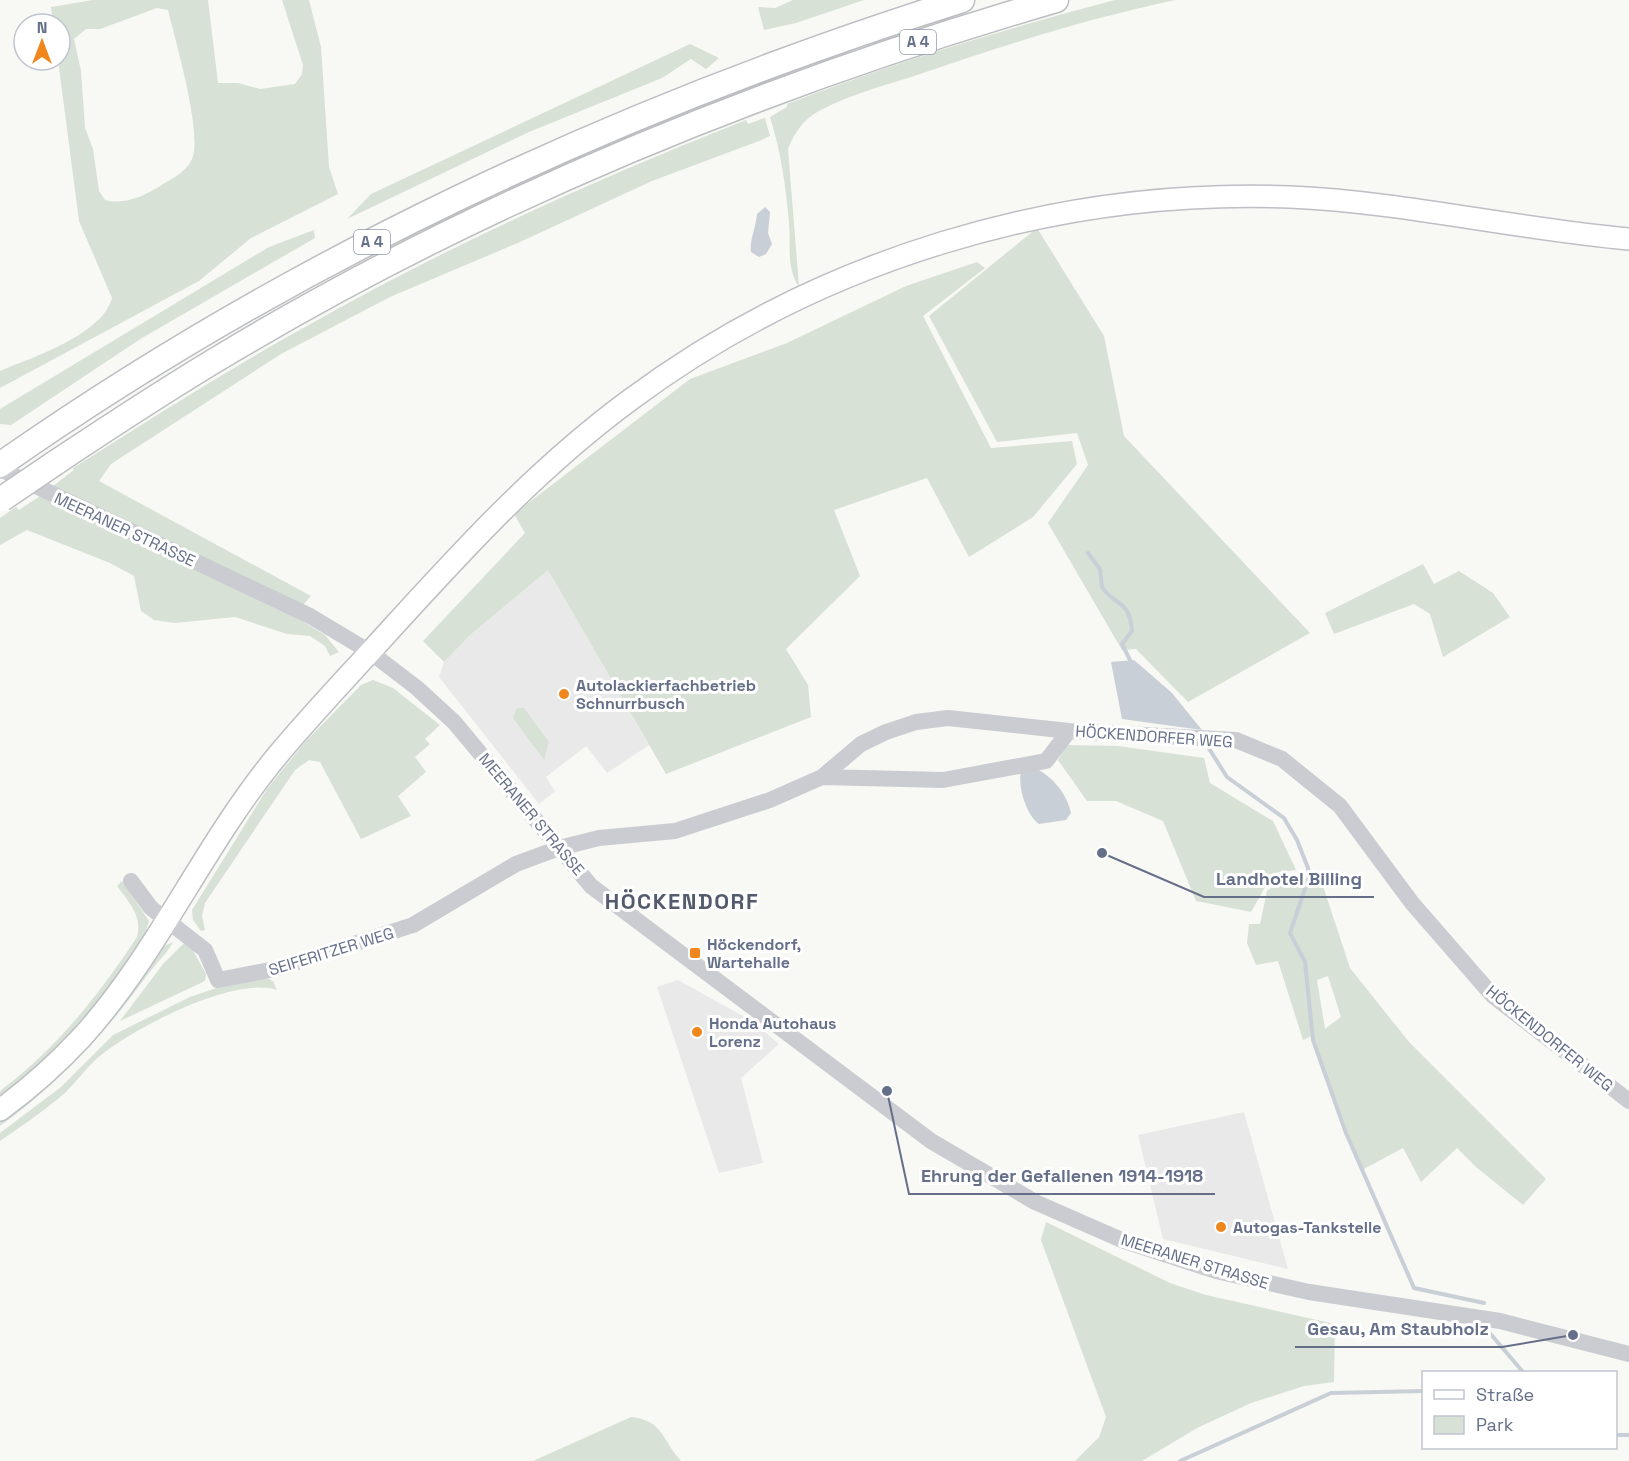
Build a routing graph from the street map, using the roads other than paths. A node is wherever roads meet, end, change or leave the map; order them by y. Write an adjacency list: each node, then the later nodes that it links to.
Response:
1 (962, 0): 4 (highway, A 4)
2 (1056, 0): 5 (highway, A 4, bridge)
3 (1629, 239): 6 (main road)
4 (0, 467): 6 (street, MEERANER STRASSE)
5 (1, 500)
6 (370, 652): 9 (street, MEERANER STRASSE); 11 (main road)
7 (1069, 731): 8 (street); 8 (street, HÖCKENDORFER WEG); 12 (street, HÖCKENDORFER WEG)
8 (822, 777): 9 (street, HÖCKENDORFER WEG)
9 (559, 848): 11 (street, SEIFERITZER WEG); 14 (street, MEERANER STRASSE)
10 (131, 881): 11 (street, SEIFERITZER WEG)
11 (167, 920): 13 (main road)
12 (1629, 1101)
13 (0, 1110)
14 (1629, 1354)

